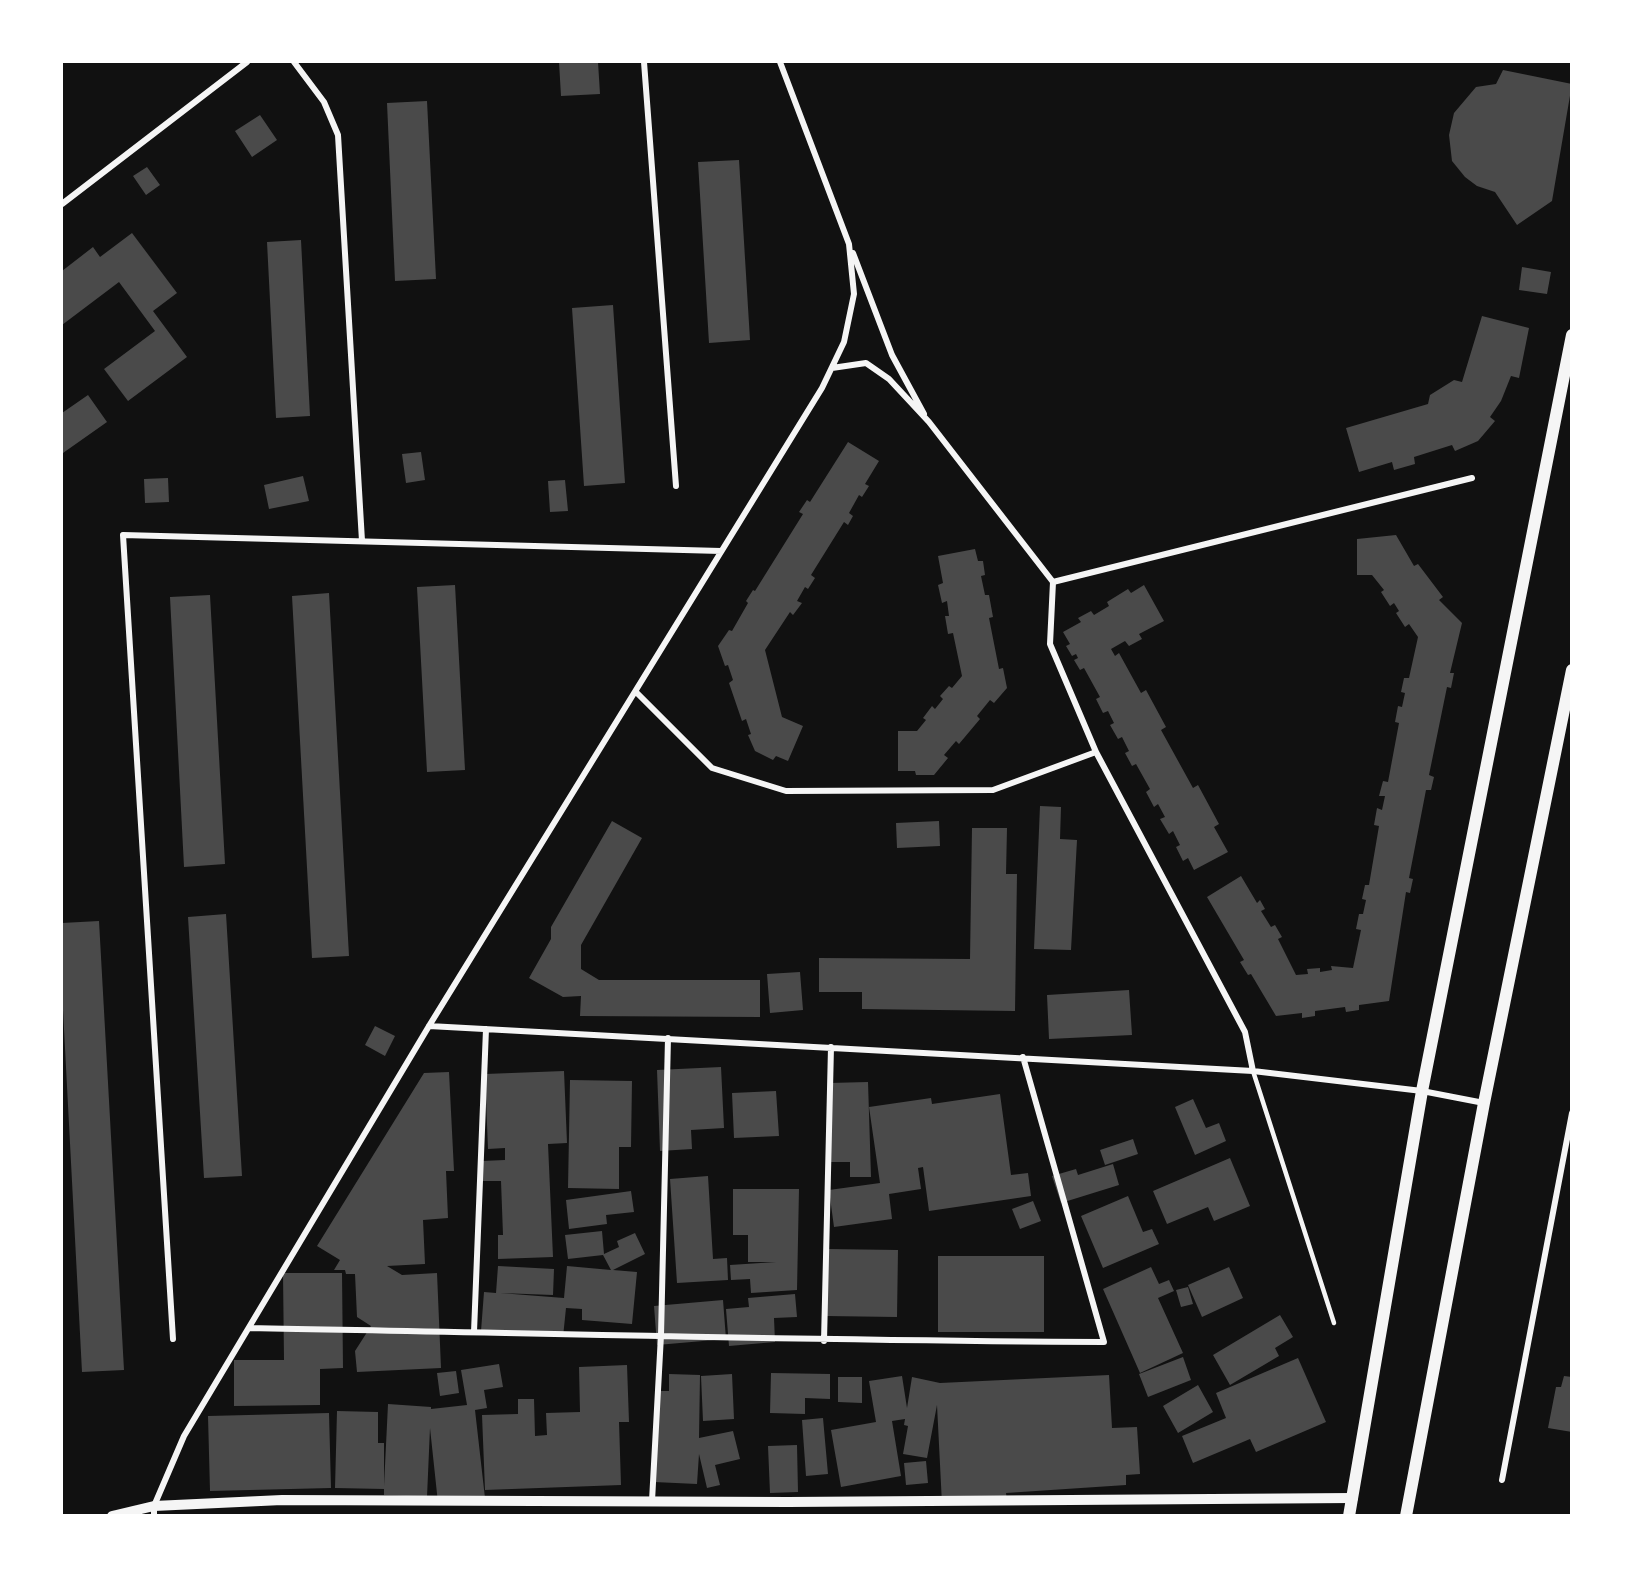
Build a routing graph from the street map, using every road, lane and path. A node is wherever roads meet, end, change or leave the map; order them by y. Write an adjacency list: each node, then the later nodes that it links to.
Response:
1 (247, 62): 5 (street)
2 (294, 62): 12 (street)
3 (644, 62): 11 (street)
4 (780, 62): 6 (street)
5 (62, 204)
6 (849, 244): 8 (street); 9 (street)
7 (1572, 335): 24 (main road)
8 (832, 368): 9 (street); 13 (street)
9 (929, 422): 14 (street)
10 (1473, 478): 14 (street)
11 (676, 486)
12 (362, 541): 13 (street); 31 (street)
13 (722, 551): 16 (street)
14 (1053, 582): 17 (street)
15 (1572, 670): 25 (main road)
16 (636, 693): 17 (street); 18 (street)
17 (1096, 752): 23 (street)
18 (429, 1026): 19 (street); 28 (street)
19 (486, 1029): 20 (street); 29 (street)
20 (668, 1038): 21 (street); 30 (street)
21 (831, 1047): 22 (street); 32 (street)
22 (1023, 1057): 23 (street); 32 (street)
23 (1253, 1071): 24 (street); 27 (lane)
24 (1422, 1091): 25 (street); 34 (main road)
25 (1484, 1104): 39 (main road)
26 (1572, 1113): 33 (street)
27 (1334, 1323)
28 (249, 1328): 29 (street); 36 (street)
29 (474, 1332): 30 (street)
30 (661, 1335): 32 (street); 35 (street)
31 (173, 1339)
32 (824, 1341)
33 (1502, 1480)
34 (1353, 1498): 35 (street); 38 (main road)
35 (652, 1502): 36 (street)
36 (154, 1511): 37 (street)
37 (112, 1515)
38 (1349, 1515)
39 (1406, 1515)

